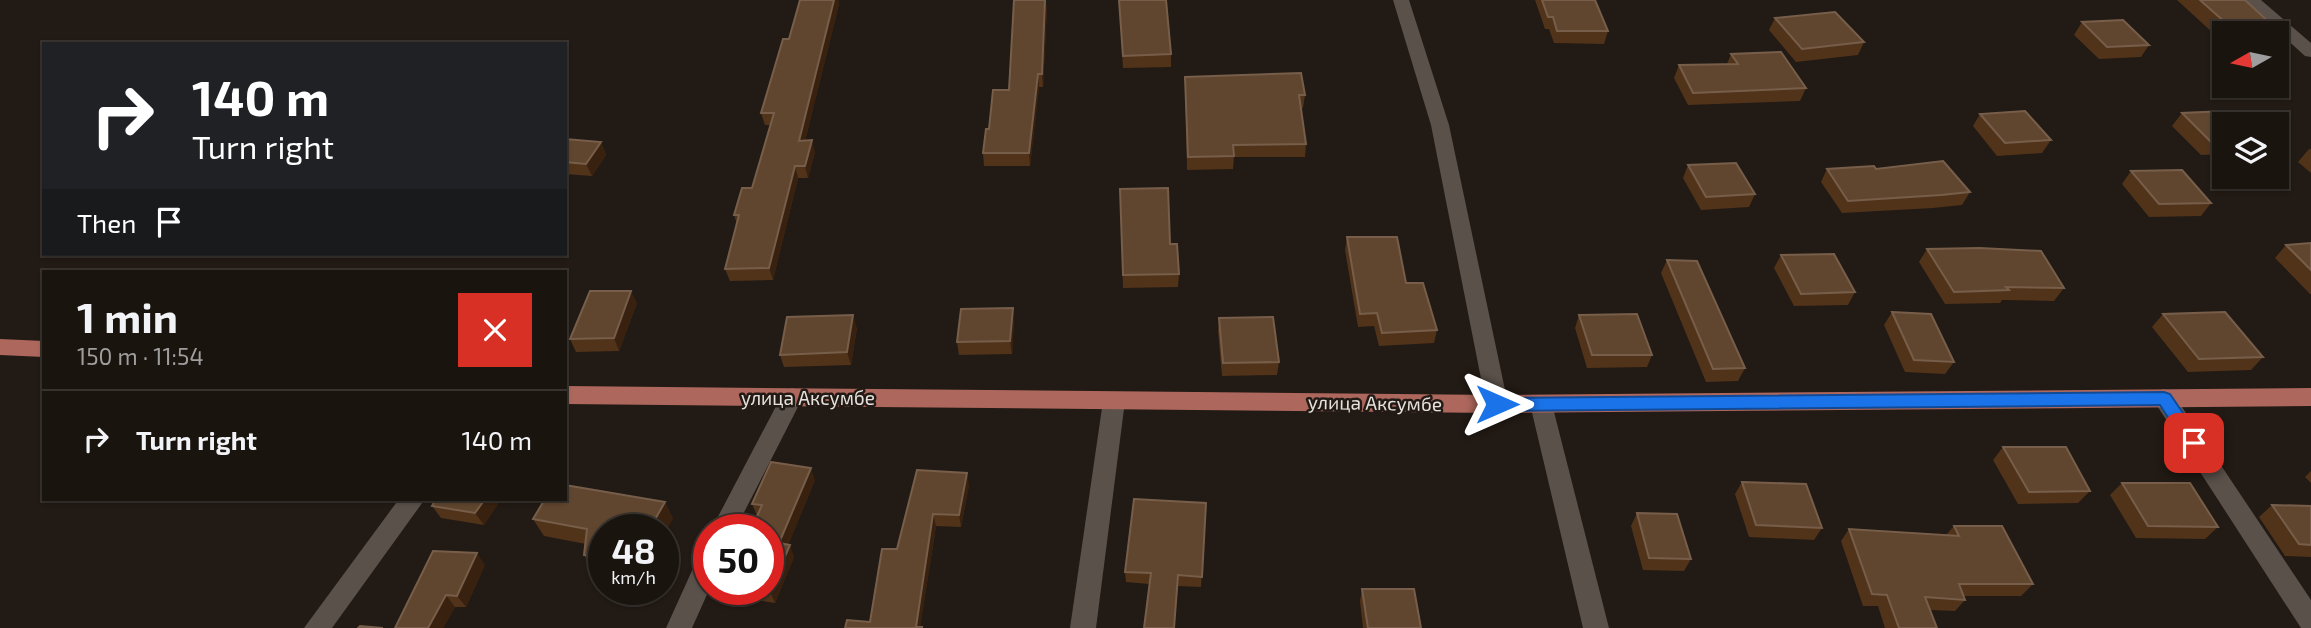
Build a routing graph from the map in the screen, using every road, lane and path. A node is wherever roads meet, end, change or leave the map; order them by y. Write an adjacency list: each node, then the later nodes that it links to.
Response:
1 (1401, 0): 11 (street)
2 (2251, 0): 3 (street)
3 (2311, 52)
4 (0, 347): 5 (main road)
5 (42, 349)
6 (567, 395): 7 (main road, улица Аксумбе)
7 (792, 397): 10 (main road, улица Аксумбе); 14 (street)
8 (2311, 397): 9 (main road, улица Аксумбе)
9 (2164, 398): 12 (main road, улица Аксумбе); 16 (street)
10 (1114, 401): 11 (main road, улица Аксумбе); 19 (street)
11 (1497, 404): 12 (main road, улица Аксумбе)
12 (1541, 404): 20 (street)
13 (412, 501): 17 (street)
14 (731, 514)
15 (693, 597): 18 (street)
16 (2311, 622)
17 (317, 628)
18 (679, 628)
19 (1083, 628)
20 (1595, 628)

